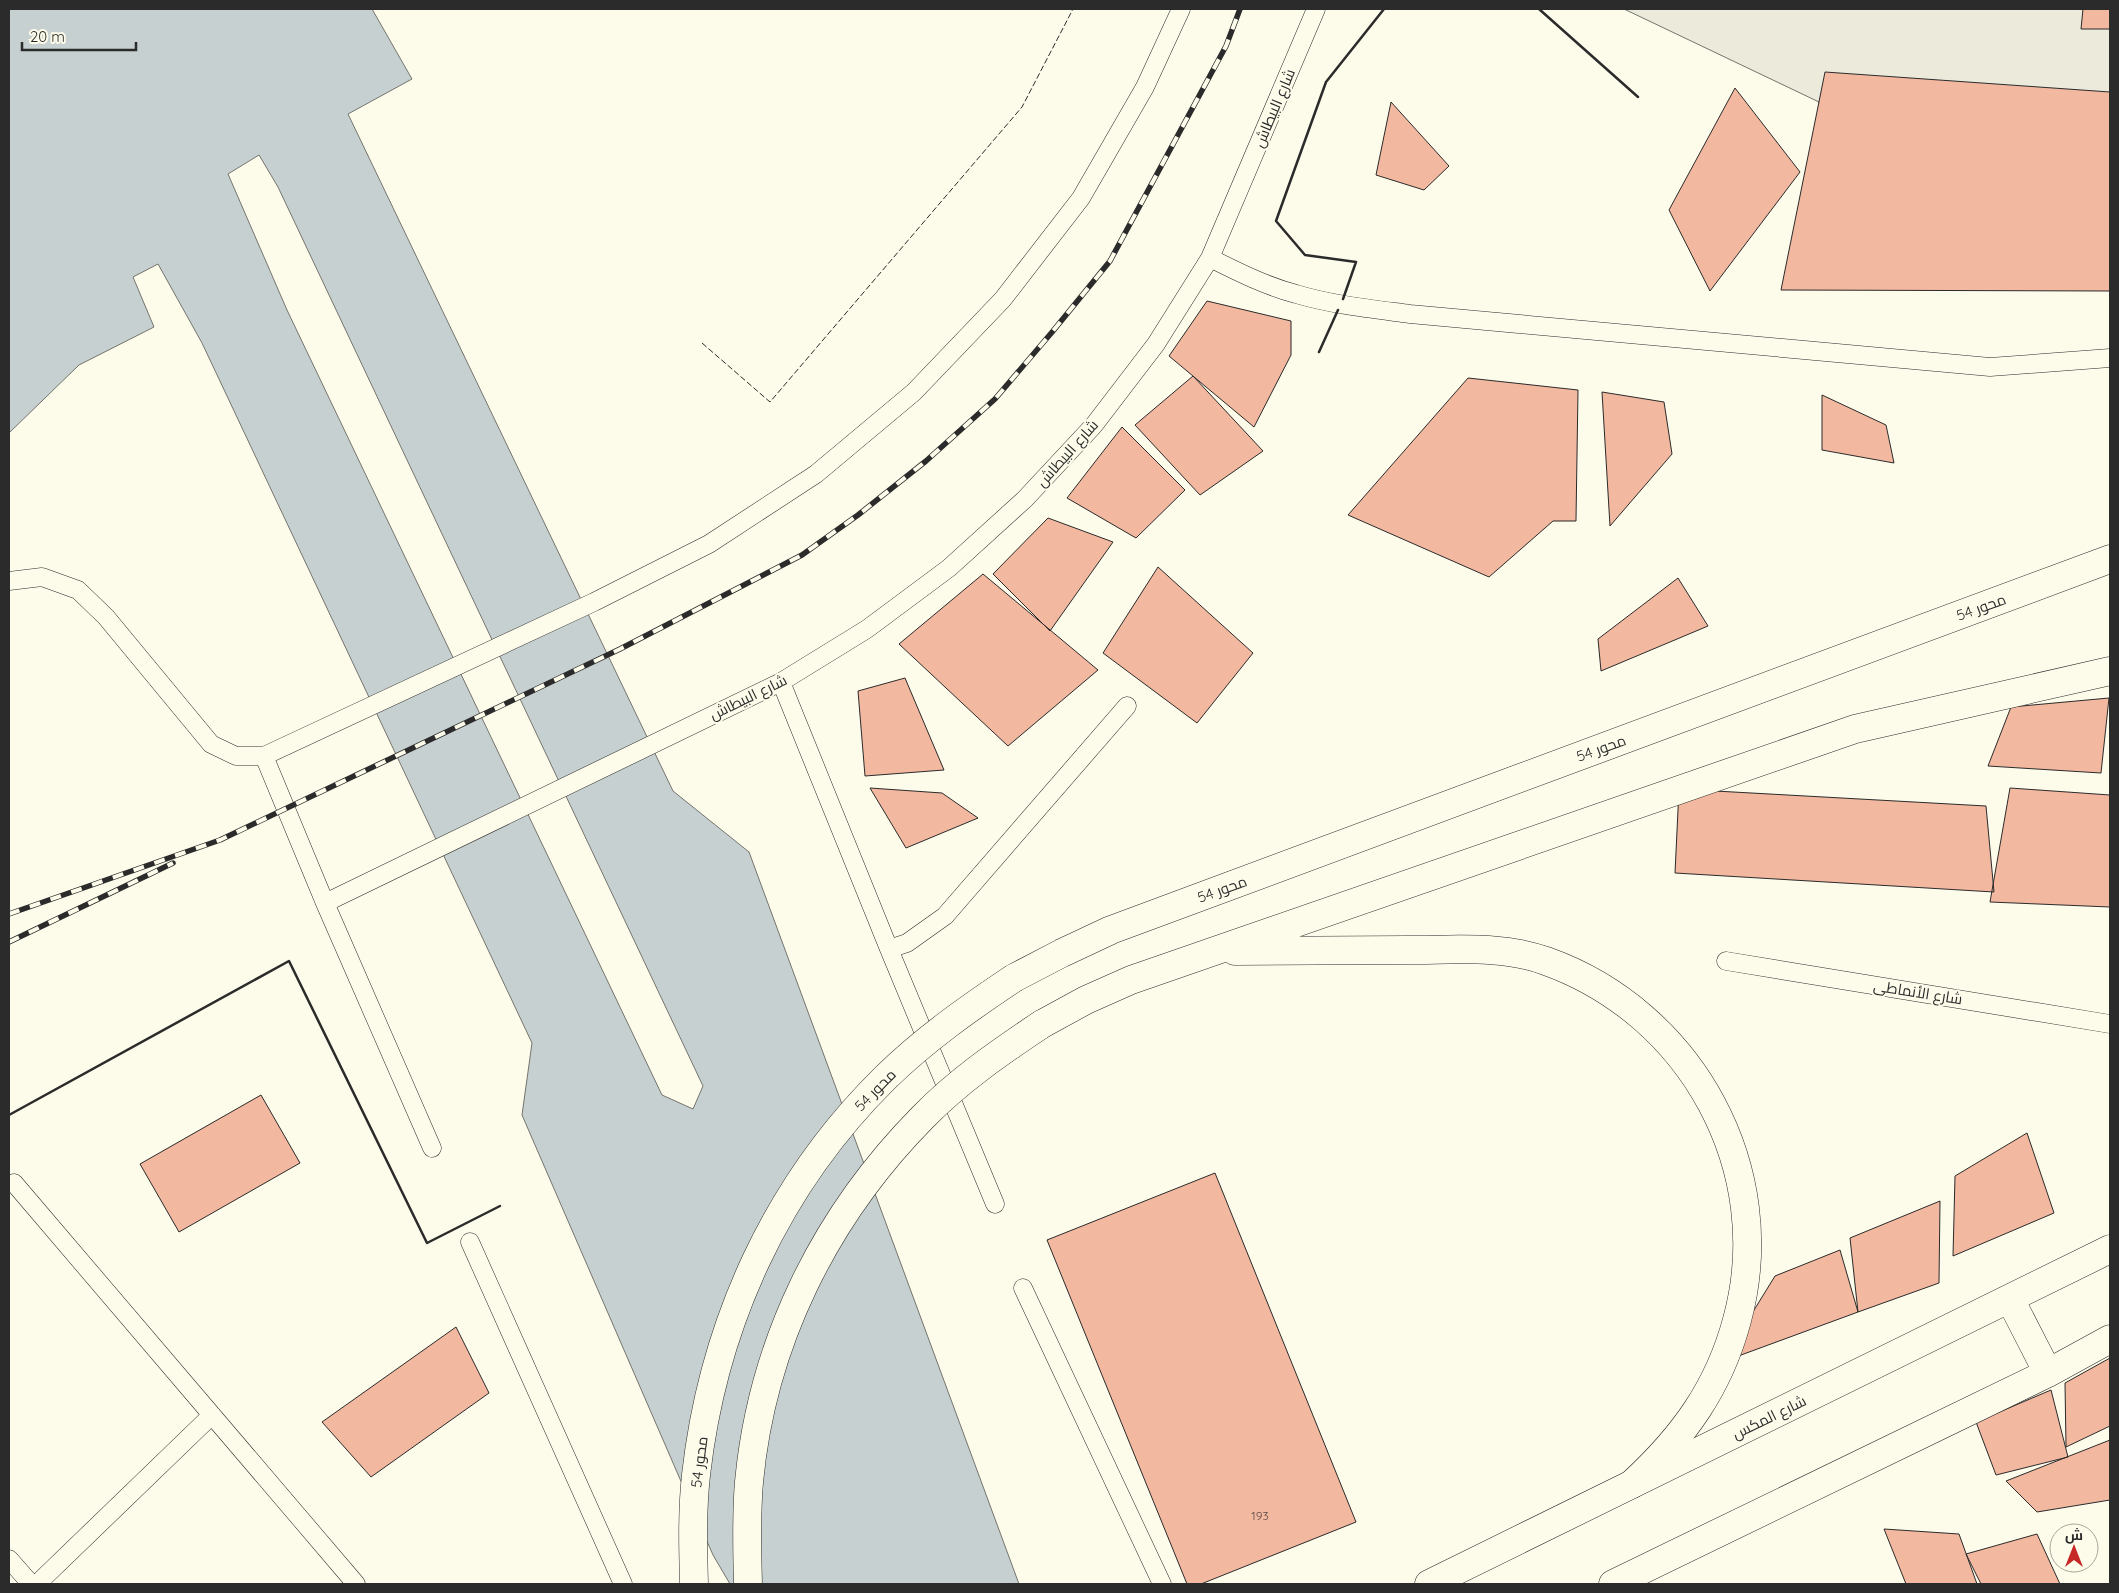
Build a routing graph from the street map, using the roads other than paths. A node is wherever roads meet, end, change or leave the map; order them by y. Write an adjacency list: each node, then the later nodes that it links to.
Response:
1 (1180, 9): 10 (lane)
2 (1316, 9): 3 (lane, شارع البيطاش)
3 (1210, 258): 4 (lane); 8 (lane, شارع البيطاش)
4 (2110, 358)
5 (2110, 559): 32 (main road, محور 54, bridge)
6 (9, 580): 10 (lane)
7 (2110, 671): 13 (main road)
8 (781, 682): 11 (lane, شارع البيطاش); 12 (lane)
9 (1127, 706): 12 (lane)
10 (264, 756): 11 (lane)
11 (325, 903): 16 (lane)
12 (888, 949): 18 (lane)
13 (1211, 951): 26 (main road); 33 (main road, bridge)
14 (1726, 961): 15 (lane, شارع الأنماطى)
15 (2110, 1024)
16 (432, 1148)
17 (14, 1183): 25 (lane)
18 (995, 1204)
19 (470, 1242): 31 (lane)
20 (2110, 1249): 22 (main road, شارع المكس)
21 (1024, 1288): 34 (lane)
22 (2010, 1299): 24 (main road); 26 (main road, شارع المكس)
23 (2110, 1340): 24 (main road)
24 (2048, 1372): 36 (main road)
25 (212, 1415): 29 (lane); 30 (lane)
26 (1632, 1484): 35 (main road, شارع المكس)
27 (9, 1558): 28 (lane)
28 (31, 1584)
29 (37, 1584)
30 (356, 1584)
31 (623, 1584)
32 (694, 1584)
33 (748, 1584)
34 (1162, 1584)
35 (1429, 1584)
36 (1613, 1584)

